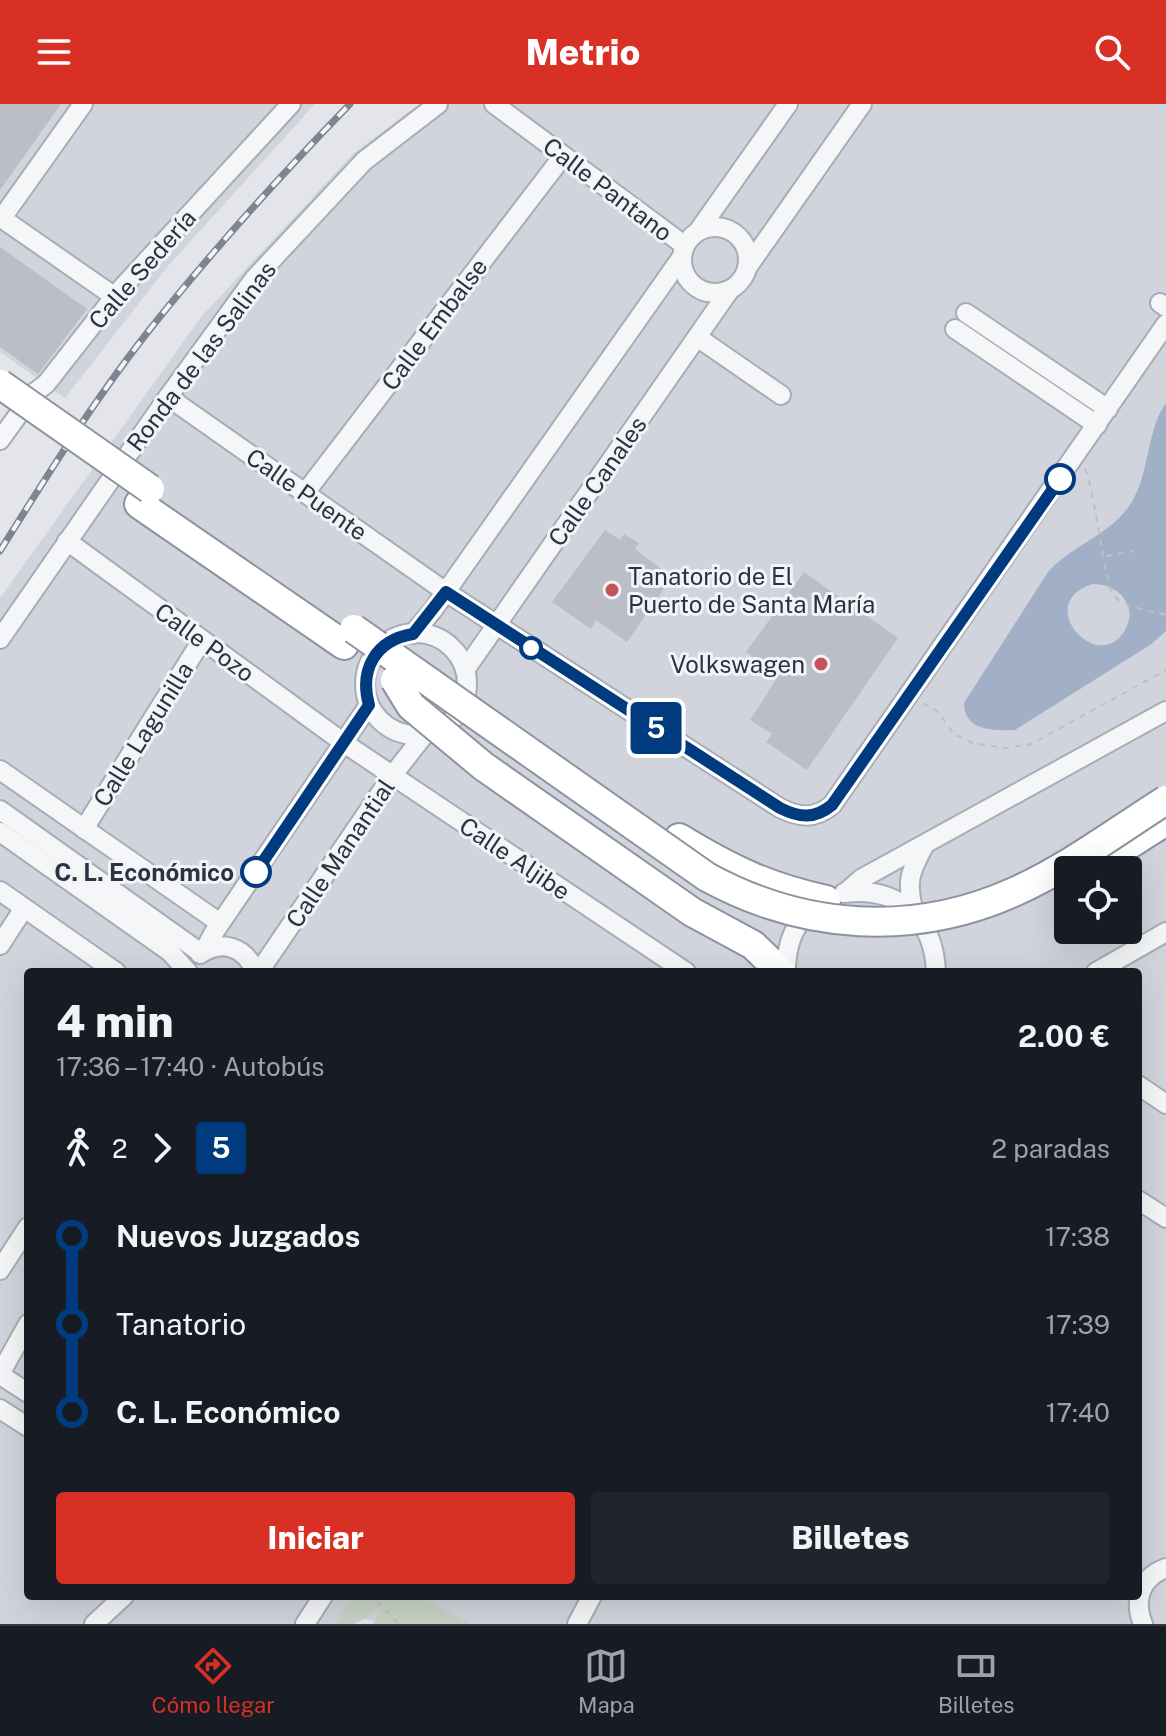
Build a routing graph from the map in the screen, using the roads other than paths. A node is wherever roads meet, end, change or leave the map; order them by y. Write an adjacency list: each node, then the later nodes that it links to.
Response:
1 (83, 104): 8 (street)
2 (291, 104): 13 (street, Calle Sedería)
3 (438, 104): 21 (street, Ronda de las Salinas)
4 (494, 104): 7 (street, Calle Pantano)
5 (788, 104): 9 (street)
6 (862, 104): 11 (street)
7 (563, 156): 10 (street, Calle Pantano); 24 (street, Calle Embalse)
8 (1, 218): 13 (street)
9 (699, 230): 10 (street); 11 (street)
10 (682, 251): 12 (street); 29 (street)
11 (747, 268): 12 (street)
12 (729, 291): 16 (street, Calle Canales)
13 (115, 297): 19 (street, Calle Sedería)
14 (960, 321): 22 (street)
15 (1166, 324): 22 (street)
16 (697, 337): 20 (street); 30 (street, Calle Canales)
17 (0, 369): 19 (street)
18 (0, 384): 25 (highway, bridge)
19 (34, 393): 23 (street, Calle Sedería)
20 (781, 395)
21 (168, 397): 24 (street, Calle Puente); 28 (street, Ronda de las Salinas)
22 (1102, 417): 27 (street)
23 (2, 425): 25 (highway)
24 (305, 493): 29 (street, Calle Puente)
25 (144, 496): 35 (highway, bridge)
26 (1010, 517): 27 (street)
27 (1025, 529): 30 (street, Calle Puente)
28 (67, 541): 32 (street, Ronda de las Salinas); 33 (street, Calle Pozo)
29 (446, 592): 30 (street, Calle Puente); 31 (street)
30 (496, 626): 34 (street, Calle Canales)
31 (413, 634): 34 (street); 36 (street)
32 (0, 639)
33 (202, 640): 39 (street, Calle Pozo); 45 (street, Calle Lagunilla)
34 (465, 670): 38 (street)
35 (407, 677): 42 (highway, bridge); 50 (highway); 51 (highway); 64 (highway, bridge)
36 (369, 705): 38 (street); 39 (street)
37 (1166, 711): 47 (street)
38 (424, 735): 41 (street, Calle Manantial)
39 (344, 743): 41 (street, Calle Aljibe); 54 (street)
40 (0, 770): 45 (street)
41 (392, 776): 62 (street, Calle Manantial); 63 (street, Calle Aljibe)
42 (1166, 800)
43 (0, 810): 57 (street)
44 (1166, 821): 48 (highway)
45 (84, 829): 54 (street)
46 (0, 832): 59 (street)
47 (924, 846): 51 (street); 53 (street)
48 (1111, 856)
49 (0, 891): 52 (street)
50 (1054, 891)
51 (835, 896): 53 (street); 65 (street)
52 (24, 908): 56 (street); 58 (street)
53 (914, 913): 66 (street)
54 (220, 923): 57 (street)
55 (1166, 932): 67 (street)
56 (0, 945)
57 (203, 952): 60 (street); 61 (street)
58 (110, 968)
59 (184, 968)
60 (191, 968)
61 (253, 968)
62 (259, 968)
63 (680, 968)
64 (779, 968)
65 (784, 968)
66 (936, 968)
67 (1103, 968)
68 (1142, 1088): 69 (street)
69 (1166, 1104)
70 (1142, 1203): 71 (street)
71 (1166, 1218)
72 (24, 1233): 73 (street)
73 (0, 1270)
74 (24, 1331): 75 (street)
75 (1, 1370): 76 (street)
76 (24, 1390)
77 (0, 1409): 78 (street)
78 (24, 1424)
79 (1164, 1566): 80 (street)
80 (1142, 1584)
81 (120, 1600): 86 (street)
82 (590, 1600): 88 (street)
83 (1138, 1600): 85 (street)
84 (320, 1601): 87 (street)
85 (1137, 1620)
86 (94, 1624)
87 (305, 1624)
88 (577, 1624)

